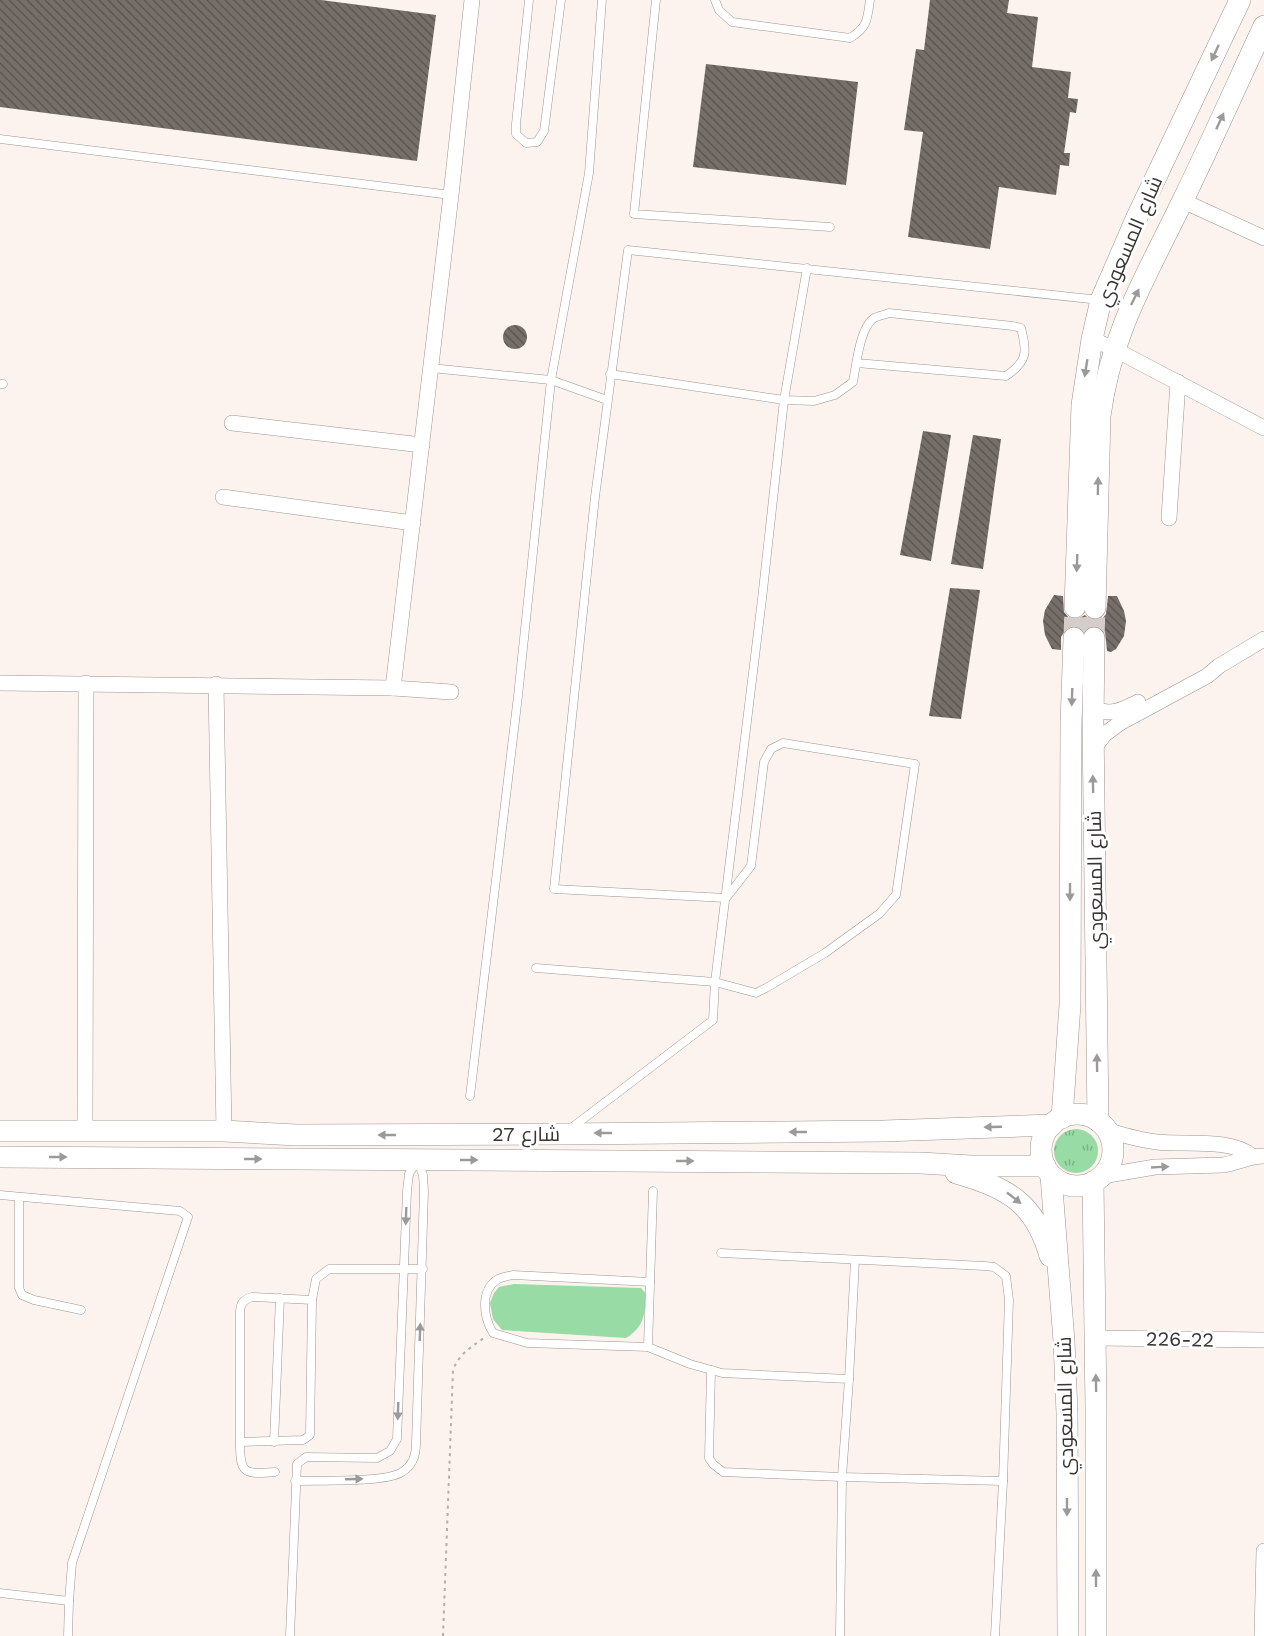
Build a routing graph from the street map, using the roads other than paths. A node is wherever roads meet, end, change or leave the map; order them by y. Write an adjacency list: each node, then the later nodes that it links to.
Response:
1 (472, 0): 12 (street)
2 (529, 0): 3 (lane)
3 (561, 0)
4 (602, 0): 23 (lane)
5 (656, 0): 14 (lane)
6 (715, 0): 7 (lane)
7 (870, 0)
8 (1240, 0): 17 (main road, شارع المسعودي, one-way to 17)
9 (1264, 26): 10 (main road, شارع المسعودي)
10 (1258, 54): 13 (main road, شارع المسعودي, one-way to 10)
11 (0, 139): 12 (lane)
12 (452, 195): 21 (street)
13 (1183, 201): 15 (street); 19 (main road, شارع المسعودي, one-way to 13)
14 (830, 227)
15 (1264, 238)
16 (807, 268): 17 (lane); 22 (lane); 26 (lane)
17 (1101, 300): 18 (main road, شارع المسعودي)
18 (1092, 339): 19 (street); 19 (main road, شارع المسعودي, one-way to 19)
19 (1114, 349): 24 (street)
20 (857, 363): 20 (lane); 26 (lane)
21 (431, 368): 23 (lane); 29 (street)
22 (610, 374): 25 (lane); 26 (lane)
23 (551, 380): 25 (lane); 45 (lane)
24 (1178, 382): 28 (street); 31 (street)
25 (607, 400): 42 (lane)
26 (784, 400): 42 (lane)
27 (232, 423): 29 (street)
28 (1264, 428)
29 (422, 445): 32 (street)
30 (223, 497): 32 (street)
31 (1169, 518)
32 (413, 523): 38 (street)
33 (1264, 639): 34 (street)
34 (1219, 666): 40 (street); 41 (street)
35 (0, 683): 36 (street)
36 (86, 683): 37 (street); 50 (street)
37 (216, 684): 38 (street); 49 (street)
38 (393, 688): 39 (street)
39 (451, 692)
40 (1093, 707): 41 (main road, شارع المسعودي); 46 (main road, شارع المسعودي, one-way to 46)
41 (1093, 749): 47 (main road, شارع المسعودي, one-way to 41)
42 (726, 898): 44 (lane); 44 (lane)
43 (536, 968): 44 (lane)
44 (715, 982): 52 (lane)
45 (470, 1096)
46 (1057, 1121): 47 (main road); 52 (main road, شارع 27, one-way to 52); 59 (main road)
47 (1102, 1126): 54 (street); 60 (main road)
48 (0, 1131): 50 (main road, شارع 27)
49 (224, 1131): 50 (main road, شارع 27); 53 (main road, شارع 27)
50 (85, 1132)
51 (416, 1134): 52 (main road, شارع 27); 53 (main road, شارع 27, one-way to 53); 57 (main road)
52 (564, 1134)
53 (296, 1135): 56 (main road)
54 (1258, 1156): 60 (street, one-way to 54)
55 (0, 1157): 56 (main road, شارع 27, one-way to 56)
56 (297, 1159): 57 (main road, شارع 27)
57 (417, 1160): 58 (main road, شارع 27, one-way to 58); 66 (lane, one-way to 66); 67 (lane)
58 (921, 1163): 59 (main road, شارع 27); 69 (main road, one-way to 69)
59 (1048, 1171): 60 (main road); 69 (main road, شارع المسعودي)
60 (1097, 1179): 73 (main road, شارع المسعودي)
61 (653, 1191): 68 (lane)
62 (0, 1195): 63 (lane)
63 (19, 1197): 72 (lane); 86 (lane)
64 (721, 1253): 65 (lane)
65 (855, 1260): 77 (lane); 83 (lane)
66 (404, 1269): 67 (lane); 71 (lane); 82 (lane, one-way to 82)
67 (423, 1269): 82 (lane, one-way to 67)
68 (650, 1282): 75 (lane); 75 (lane)
69 (1061, 1296): 91 (main road, شارع المسعودي, one-way to 91)
70 (279, 1298): 71 (lane); 78 (lane); 79 (lane)
71 (312, 1299): 79 (lane)
72 (81, 1310)
73 (1096, 1338): 74 (street, 226-22); 92 (main road, شارع المسعودي, one-way to 73)
74 (1264, 1340)
75 (648, 1347): 76 (lane)
76 (711, 1370): 77 (lane); 81 (lane)
77 (849, 1379): 81 (lane)
78 (240, 1442): 79 (lane); 80 (lane)
79 (274, 1442)
80 (274, 1472)
81 (842, 1478): 83 (lane); 89 (lane)
82 (295, 1481): 88 (lane)
83 (1003, 1481): 90 (lane)
84 (1264, 1551): 93 (street)
85 (0, 1593): 86 (lane)
86 (69, 1601): 87 (lane)
87 (68, 1636)
88 (290, 1636)
89 (840, 1636)
90 (995, 1636)
91 (1068, 1636)
92 (1096, 1636)
93 (1262, 1636)

